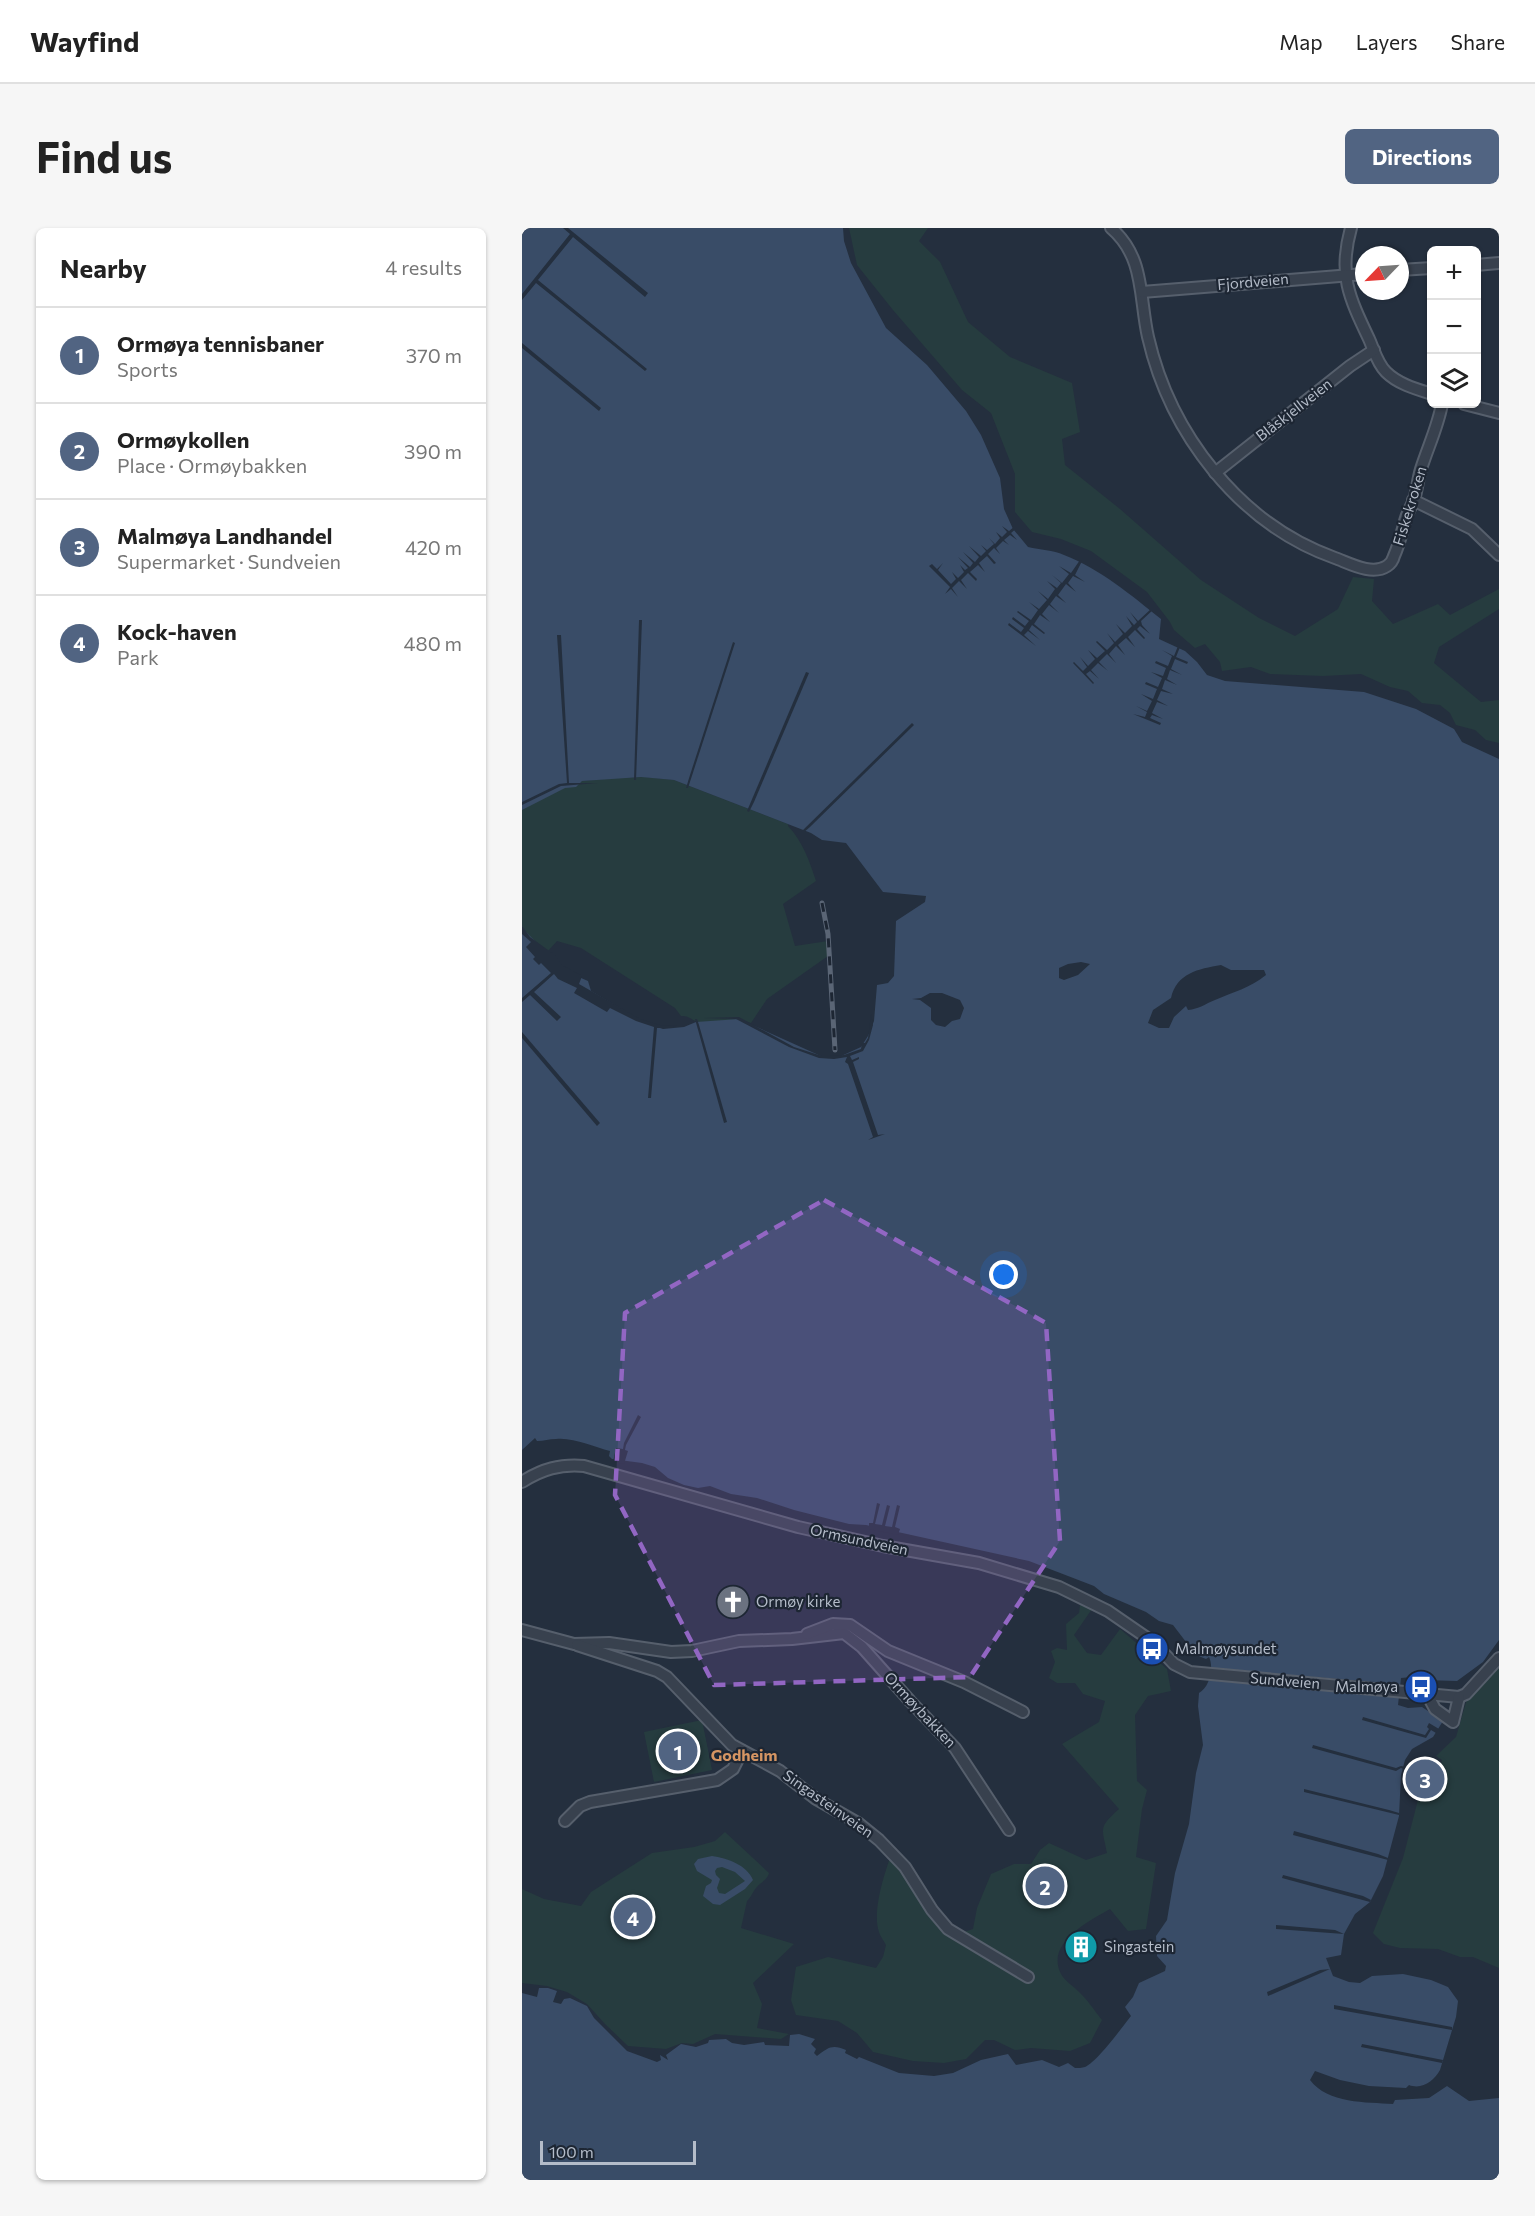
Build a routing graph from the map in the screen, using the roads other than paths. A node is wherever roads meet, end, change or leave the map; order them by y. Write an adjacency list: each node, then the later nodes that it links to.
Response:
1 (1111, 228): 9 (street, Fiskekroken)
2 (1351, 228): 8 (street)
3 (1499, 263): 4 (street)
4 (1481, 265)
5 (1427, 268): 6 (street)
6 (1409, 269)
7 (1355, 274): 8 (street, Fjordveien)
8 (1345, 275): 9 (street, Fjordveien); 10 (street)
9 (1142, 292): 15 (street, Fiskekroken)
10 (1374, 350): 11 (street); 15 (street, Blåskjellveien)
11 (1427, 392)
12 (1441, 408): 16 (street, Fiskekroken)
13 (1480, 408): 14 (street)
14 (1499, 413)
15 (1215, 473): 16 (street, Fiskekroken)
16 (1413, 500): 17 (street)
17 (1499, 555)
18 (522, 1482): 23 (street, Ormsundveien)
19 (522, 1630): 21 (street, Ormøybakken)
20 (802, 1638): 21 (street, Ormøybakken); 26 (street, Ormøybakken); 29 (street, Ormøybakken)
21 (574, 1644): 27 (street, Singasteinveien)
22 (1499, 1659): 25 (street)
23 (1179, 1668): 24 (street, Sundveien)
24 (1427, 1694): 25 (street, Sundveien); 25 (street)
25 (1459, 1697)
26 (1023, 1712)
27 (742, 1751): 28 (street); 30 (street, Singasteinveien)
28 (565, 1821)
29 (1009, 1830)
30 (1028, 1977)

